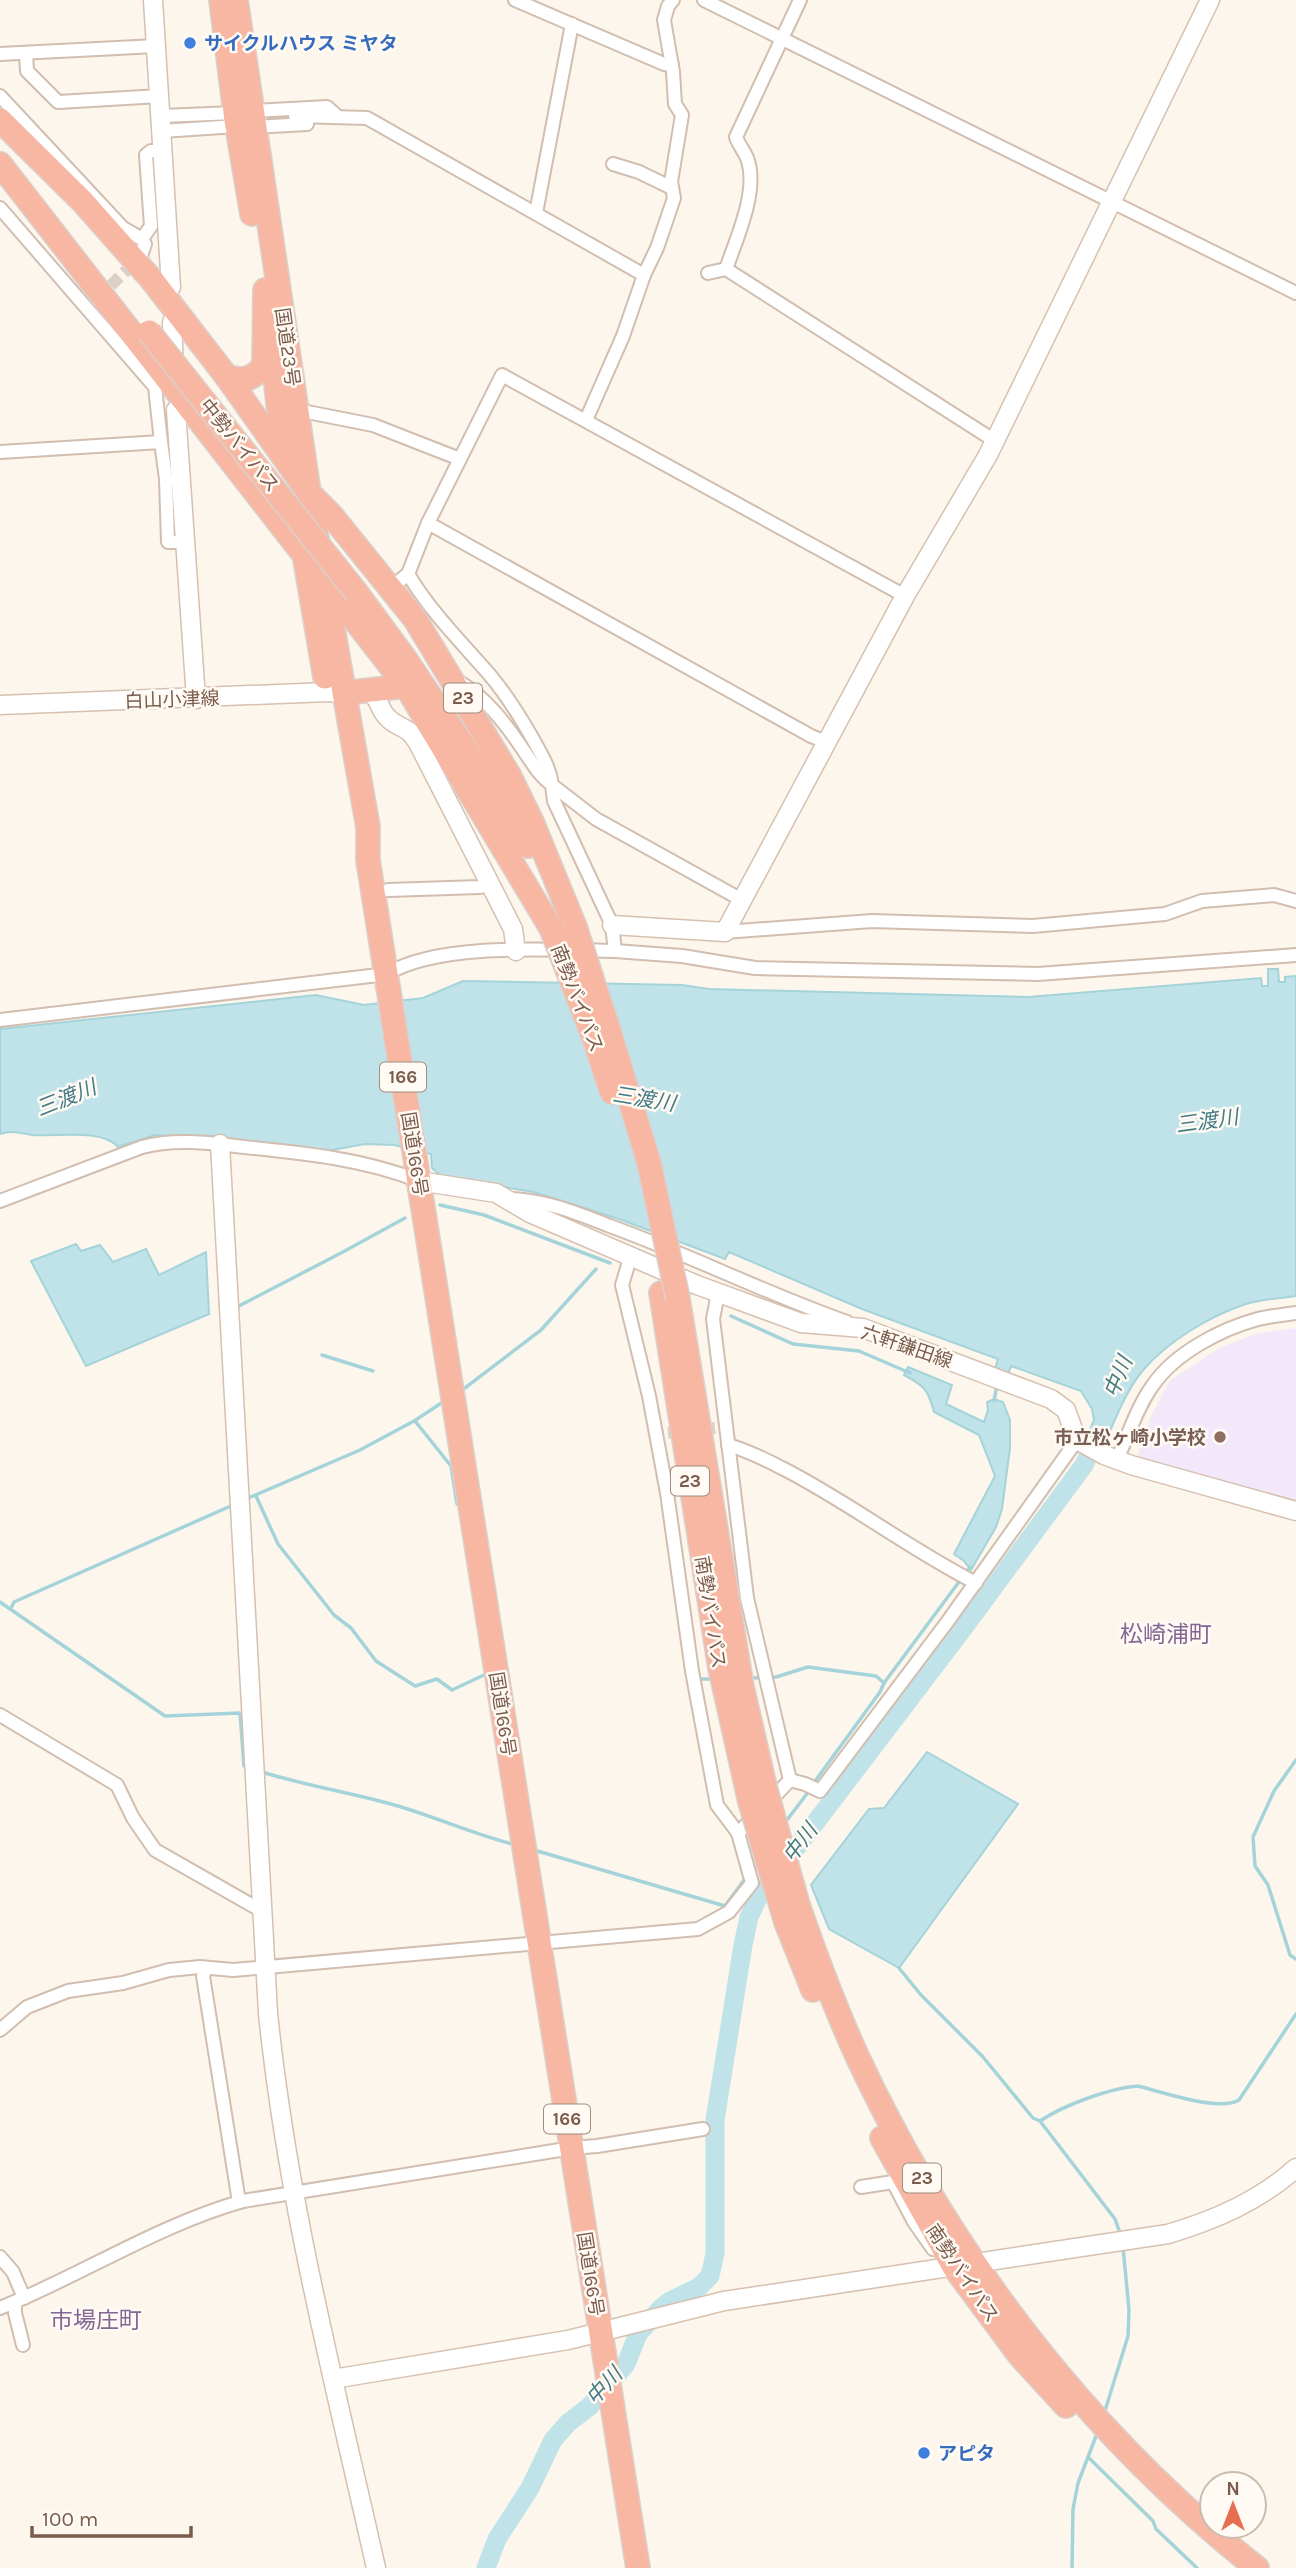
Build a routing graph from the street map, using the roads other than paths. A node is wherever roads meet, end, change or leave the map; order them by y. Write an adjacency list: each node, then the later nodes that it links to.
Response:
1 (153, 0): 11 (street)
2 (221, 0): 19 (highway, 国道23号 / 23)
3 (236, 0): 19 (highway, 国道23号 / 23)
4 (515, 0): 9 (street)
5 (673, 0): 14 (street)
6 (704, 0): 10 (street)
7 (800, 0): 10 (street)
8 (1210, 0): 27 (street)
9 (572, 23): 14 (street); 29 (street)
10 (782, 38): 27 (street); 32 (street)
11 (156, 46): 12 (street); 16 (street)
12 (26, 53): 13 (street); 16 (street)
13 (0, 54)
14 (672, 65): 26 (street)
15 (0, 96): 30 (street)
16 (160, 96): 22 (street)
17 (337, 116): 18 (street); 19 (street); 29 (street)
18 (295, 117)
19 (245, 119): 22 (street); 36 (highway, 国道23号 / 23); 45 (highway, 国道23号 / 23)
20 (0, 120): 42 (highway, 23)
21 (201, 122): 22 (street)
22 (161, 124): 23 (street)
23 (163, 151): 30 (street); 35 (street)
24 (0, 162): 55 (highway, 23); 73 (highway, 中勢バイパス / 23, bridge)
25 (613, 164): 26 (street)
26 (672, 188): 34 (street)
27 (1112, 202): 37 (street); 46 (street)
28 (0, 208): 39 (street)
29 (536, 213): 34 (street)
30 (142, 239): 31 (street)
31 (141, 256)
32 (726, 269): 33 (street); 46 (street)
33 (708, 273)
34 (644, 275): 44 (street)
35 (171, 287)
36 (265, 290): 42 (highway); 50 (highway, 国道23号 / 23)
37 (1296, 293)
38 (98, 298): 39 (street)
39 (89, 309): 47 (street)
40 (172, 322): 41 (street)
41 (174, 370)
42 (227, 377): 50 (highway, 23)
43 (176, 410): 54 (street)
44 (586, 420): 49 (street); 58 (street)
45 (299, 421): 49 (street); 51 (highway, 国道23号 / 23); 52 (highway, 23)
46 (995, 441): 58 (street)
47 (161, 442): 48 (street); 54 (street)
48 (0, 452)
49 (460, 459): 53 (street)
50 (285, 461): 51 (highway, 23); 55 (highway, 国道23号 / 23)
51 (309, 493): 52 (highway, 23); 57 (highway, 国道23号 / 23)
52 (332, 516): 56 (highway, 23)
53 (428, 523): 56 (street); 66 (street)
54 (186, 542): 63 (street)
55 (304, 552): 57 (highway, 23); 62 (highway, 国道23号 / 23)
56 (400, 581): 59 (highway, 23); 67 (street)
57 (327, 583): 60 (highway, 南勢バイパス / 23); 62 (highway, 国道23号 / 23)
58 (905, 596): 66 (street)
59 (450, 677): 67 (street); 73 (highway, 23)
60 (401, 686): 61 (highway); 65 (street); 73 (highway, 南勢バイパス / 23)
61 (368, 691): 62 (highway); 65 (street)
62 (336, 692): 63 (street, 白山小津線); 79 (highway, 国道166号 / 166)
63 (196, 699): 64 (street, 白山小津線)
64 (0, 705)
65 (384, 711): 68 (street)
66 (826, 742): 70 (street)
67 (552, 785): 70 (street); 72 (street)
68 (491, 883): 69 (street); 75 (street)
69 (388, 890)
70 (742, 900): 74 (street)
71 (1296, 901): 74 (street)
72 (612, 925): 74 (street); 76 (street)
73 (564, 928): 78 (highway, 中勢バイパス / 23, bridge); 87 (highway, 南勢バイパス / 23, bridge)
74 (725, 932)
75 (516, 951): 76 (street); 79 (street)
76 (615, 951): 77 (street)
77 (1296, 954)
78 (585, 962): 87 (highway, 南勢バイパス / 23, bridge)
79 (387, 974): 80 (street); 82 (highway, 国道166号 / 166)
80 (0, 1020)
81 (220, 1144): 82 (street); 84 (street); 100 (street)
82 (419, 1181): 83 (street, 六軒鎌田線); 102 (highway, 国道166号 / 166)
83 (507, 1199): 85 (street, 六軒鎌田線); 89 (street)
84 (0, 1201)
85 (631, 1255): 86 (street, 六軒鎌田線); 96 (street)
86 (718, 1293): 89 (street, 六軒鎌田線); 91 (street)
87 (669, 1296): 95 (highway, 南勢バイパス / 23)
88 (1296, 1313): 92 (street)
89 (863, 1328): 90 (street, 六軒鎌田線)
90 (1076, 1440): 92 (street); 94 (street)
91 (728, 1445): 94 (street); 95 (street)
92 (1111, 1457): 93 (street)
93 (1296, 1511)
94 (967, 1578): 98 (street)
95 (728, 1601): 96 (street); 98 (street); 101 (highway, 南勢バイパス / 23, bridge)
96 (685, 1608): 99 (street)
97 (0, 1716): 100 (street)
98 (790, 1780): 99 (street)
99 (738, 1833): 102 (street)
100 (262, 1911): 103 (street)
101 (792, 1913): 113 (highway, 南勢バイパス / 23); 113 (highway, 南勢バイパス / 23)
102 (539, 1942): 103 (street); 107 (highway, 国道166号 / 166)
103 (265, 1966): 104 (street); 110 (street)
104 (206, 1968): 105 (street); 111 (street)
105 (0, 2030)
106 (704, 2129): 107 (street)
107 (572, 2148): 110 (street); 116 (highway, 国道166号 / 166)
108 (1296, 2168): 113 (street)
109 (861, 2187): 113 (street)
110 (294, 2193): 111 (street); 118 (street)
111 (239, 2202): 114 (street)
112 (0, 2257): 114 (street)
113 (958, 2260): 116 (street); 119 (highway, 南勢バイパス / 23)
114 (19, 2300): 115 (street); 117 (street)
115 (0, 2308)
116 (600, 2331): 118 (street); 121 (highway, 国道166号 / 166)
117 (23, 2345)
118 (333, 2379): 120 (street)
119 (1101, 2434): 122 (highway, 南勢バイパス / 23); 123 (highway, 南勢バイパス / 23)
120 (376, 2568)
121 (638, 2568)
122 (1235, 2568)
123 (1257, 2568)

